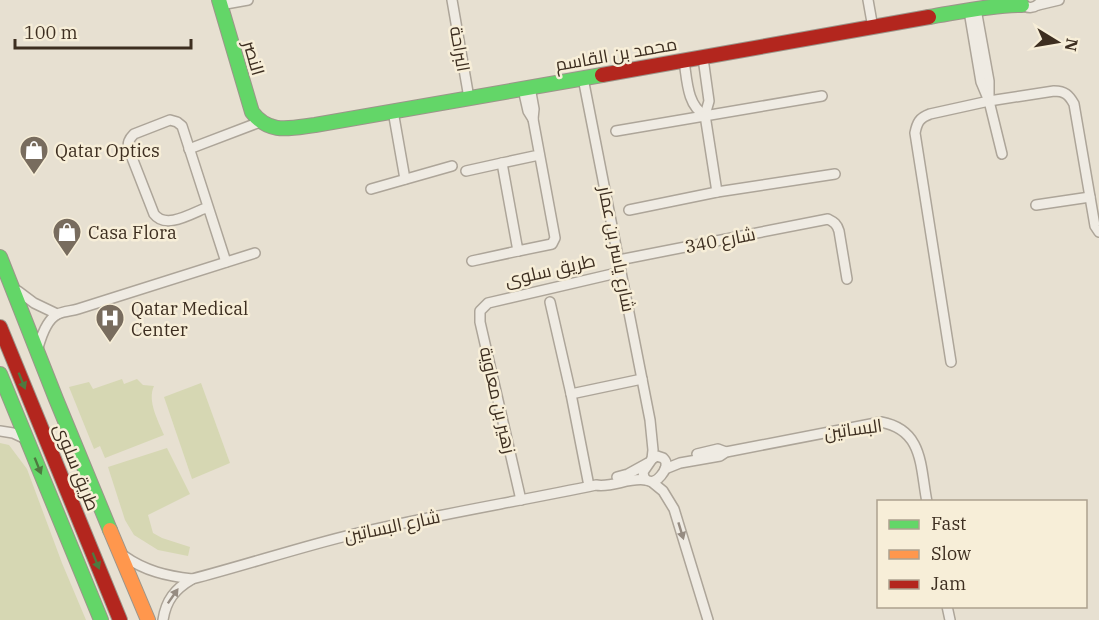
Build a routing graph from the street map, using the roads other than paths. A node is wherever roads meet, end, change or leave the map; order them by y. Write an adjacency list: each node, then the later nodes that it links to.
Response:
1 (248, 0): 6 (street)
2 (452, 0): 16 (street, البراحة)
3 (868, 0): 10 (street)
4 (998, 0): 9 (street, محمد بن القاسم)
5 (1059, 0): 8 (street)
6 (220, 3): 20 (main road, النصر)
7 (1020, 3): 8 (street); 9 (main road, محمد بن القاسم)
8 (1040, 3)
9 (974, 10): 10 (main road, محمد بن القاسم); 17 (street)
10 (873, 28): 11 (main road, محمد بن القاسم)
11 (703, 58): 12 (main road, محمد بن القاسم); 19 (street)
12 (684, 61): 13 (main road, محمد بن القاسم); 19 (street)
13 (583, 78): 14 (main road, محمد بن القاسم); 40 (street, شارع ياسر بن عمار)
14 (526, 88): 16 (main road, محمد بن القاسم); 24 (street)
15 (822, 96): 19 (street)
16 (469, 98): 18 (main road, محمد بن القاسم)
17 (989, 101): 23 (street); 32 (street); 51 (street)
18 (393, 111): 20 (main road, محمد بن القاسم); 29 (street)
19 (705, 115): 21 (street); 31 (street)
20 (260, 123): 22 (street)
21 (616, 131)
22 (189, 148): 34 (street); 34 (street)
23 (1002, 154)
24 (539, 155): 25 (street); 37 (street)
25 (502, 163): 27 (street); 37 (street)
26 (452, 166): 29 (street)
27 (466, 171)
28 (835, 174): 31 (street)
29 (405, 179): 30 (street)
30 (371, 189)
31 (717, 192): 35 (street)
32 (1090, 197): 33 (street); 36 (street)
33 (1036, 205)
34 (208, 207): 42 (street)
35 (629, 210)
36 (1099, 232)
37 (518, 251): 41 (street)
38 (255, 253): 42 (street)
39 (0, 257): 45 (main road, طريق سلوى)
40 (619, 260): 43 (street, شارع ياسر بن عمار); 44 (street, شارع 340)
41 (472, 261)
42 (226, 262): 48 (street)
43 (621, 272): 47 (street, طريق سلوى); 53 (street, شارع ياسر بن عمار)
44 (847, 279)
45 (13, 287): 48 (street); 50 (main road, طريق سلوى)
46 (550, 302): 54 (street)
47 (488, 303): 64 (street, زهير بن معاوية)
48 (57, 314): 50 (street)
49 (0, 327): 69 (main road, طريق سلوى, one-way to 69)
50 (37, 353): 66 (main road, طريق سلوى)
51 (951, 362)
52 (0, 374): 57 (main road, طريق سلوى)
53 (642, 379): 54 (street); 55 (street, شارع ياسر بن عمار)
54 (571, 394): 63 (street)
55 (650, 420): 59 (street, شارع ياسر بن عمار); 60 (street, شارع ياسر بن عمار)
56 (0, 431): 57 (street)
57 (28, 440): 68 (main road, طريق سلوى, one-way to 68)
58 (726, 452): 59 (street, البساتين); 61 (street, البساتين); 65 (street, البساتين)
59 (663, 458): 60 (street); 61 (street)
60 (650, 460): 62 (street); 63 (street, شارع البساتين)
61 (665, 469): 62 (street)
62 (650, 481): 63 (street, شارع البساتين); 72 (street, one-way to 72)
63 (592, 485): 64 (street, شارع البساتين)
64 (521, 500): 67 (street, شارع البساتين)
65 (927, 500)
66 (118, 551): 67 (street, شارع البساتين); 70 (main road, طريق سلوى)
67 (192, 579): 71 (street, شارع البساتين, one-way to 67)
68 (101, 620)
69 (120, 620)
70 (148, 620)
71 (163, 620)
72 (708, 620)

